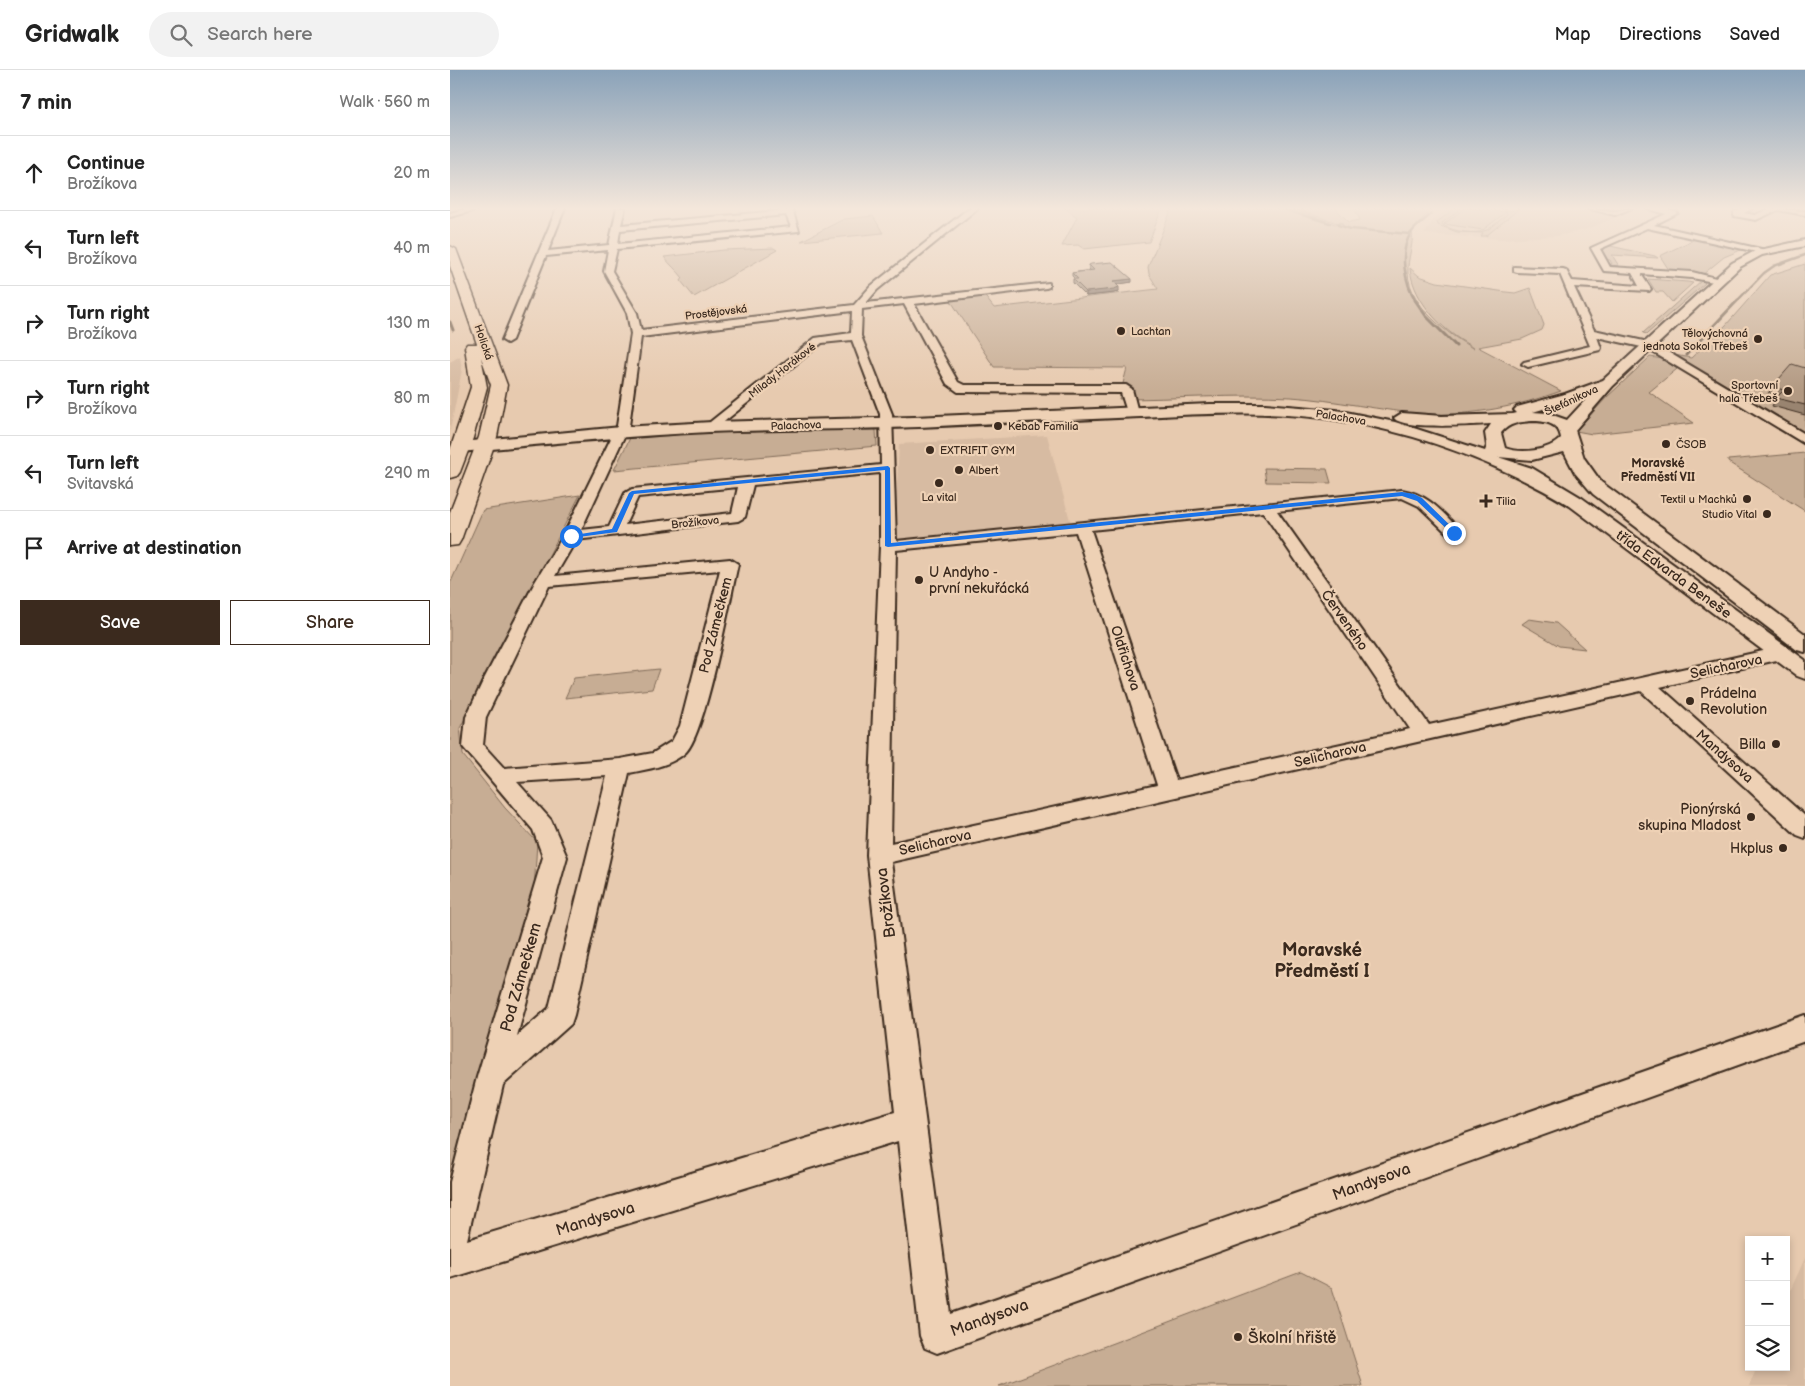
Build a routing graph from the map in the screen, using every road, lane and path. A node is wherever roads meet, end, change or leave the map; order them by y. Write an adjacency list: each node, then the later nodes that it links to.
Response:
1 (457, 269): 32 (main road, Holická)
2 (537, 269): 18 (street)
3 (608, 269): 16 (street, Pod Zámečkem)
4 (897, 269): 14 (street)
5 (1523, 269): 11 (street)
6 (1606, 269): 8 (street)
7 (1733, 269): 9 (street, Štefánikova)
8 (1634, 271): 9 (street); 11 (street)
9 (1719, 280): 19 (street, Štefánikova)
10 (450, 281): 33 (main road, Holická)
11 (1568, 284): 15 (street)
12 (1046, 285): 13 (street)
13 (907, 302): 14 (street); 22 (street)
14 (857, 307): 16 (street, Prostějovská); 17 (street)
15 (1591, 333): 19 (street); 20 (street)
16 (636, 334): 29 (street, Pod Zámečkem)
17 (856, 336): 24 (street); 28 (street, Milady Horákové)
18 (507, 340)
19 (1649, 345): 21 (street, Štefánikova); 31 (street)
20 (1528, 364)
21 (1608, 383): 23 (street, Štefánikova); 27 (street); 30 (street, Štefánikova)
22 (1131, 408): 24 (street, Palachova); 26 (street, Palachova); 27 (street, Palachova)
23 (1535, 416): 25 (street); 30 (street)
24 (887, 418): 28 (street, Palachova); 29 (street, Palachova); 35 (street, Brožíkova)
25 (1515, 419): 27 (street, Palachova); 34 (street)
26 (1366, 420): 34 (street); 37 (street, Palachova)
27 (1468, 420)
28 (716, 422): 29 (street, Palachova)
29 (622, 429): 32 (street, Palachova); 43 (street, Pod Zámečkem)
30 (1568, 435): 34 (street, Štefánikova); 47 (street, třída Edvarda Beneše)
31 (1805, 440)
32 (487, 442): 33 (street, Palachova); 44 (main road, Holická)
33 (456, 443): 36 (main road, Holická)
34 (1502, 452): 37 (street)
35 (888, 468): 38 (street); 45 (street, Brožíkova)
36 (450, 472)
37 (1541, 480): 48 (street, třída Edvarda Beneše)
38 (747, 481): 41 (street); 41 (street, Brožíkova)
39 (1266, 507): 40 (street); 42 (street); 51 (street, Červeného)
40 (1082, 526): 45 (street); 54 (street, Oldřichova)
41 (615, 531): 43 (street, Brožíkova)
42 (1454, 533)
43 (571, 536): 46 (street, Pod Zámečkem)
44 (450, 540)
45 (888, 546): 56 (street, Brožíkova)
46 (543, 582): 52 (street, Pod Zámečkem); 53 (street, Pod Zámečkem)
47 (1805, 645)
48 (1781, 654): 49 (street, třída Edvarda Beneše); 50 (street, Selicharova)
49 (1805, 671)
50 (1645, 684): 51 (street, Selicharova); 55 (street, Mandysova)
51 (1424, 733): 54 (street, Selicharova)
52 (620, 767): 53 (street, Pod Zámečkem); 58 (street, Pod Zámečkem)
53 (498, 776): 58 (street, Pod Zámečkem)
54 (1169, 790): 56 (street, Selicharova)
55 (1805, 829)
56 (880, 855): 59 (street, Brožíkova)
57 (1805, 1028): 62 (street, Mandysova)
58 (491, 1077): 60 (street, Pod Zámečkem)
59 (912, 1122): 61 (street, Mandysova); 62 (street, Brožíkova)
60 (450, 1245)
61 (450, 1262)
62 (937, 1336)

